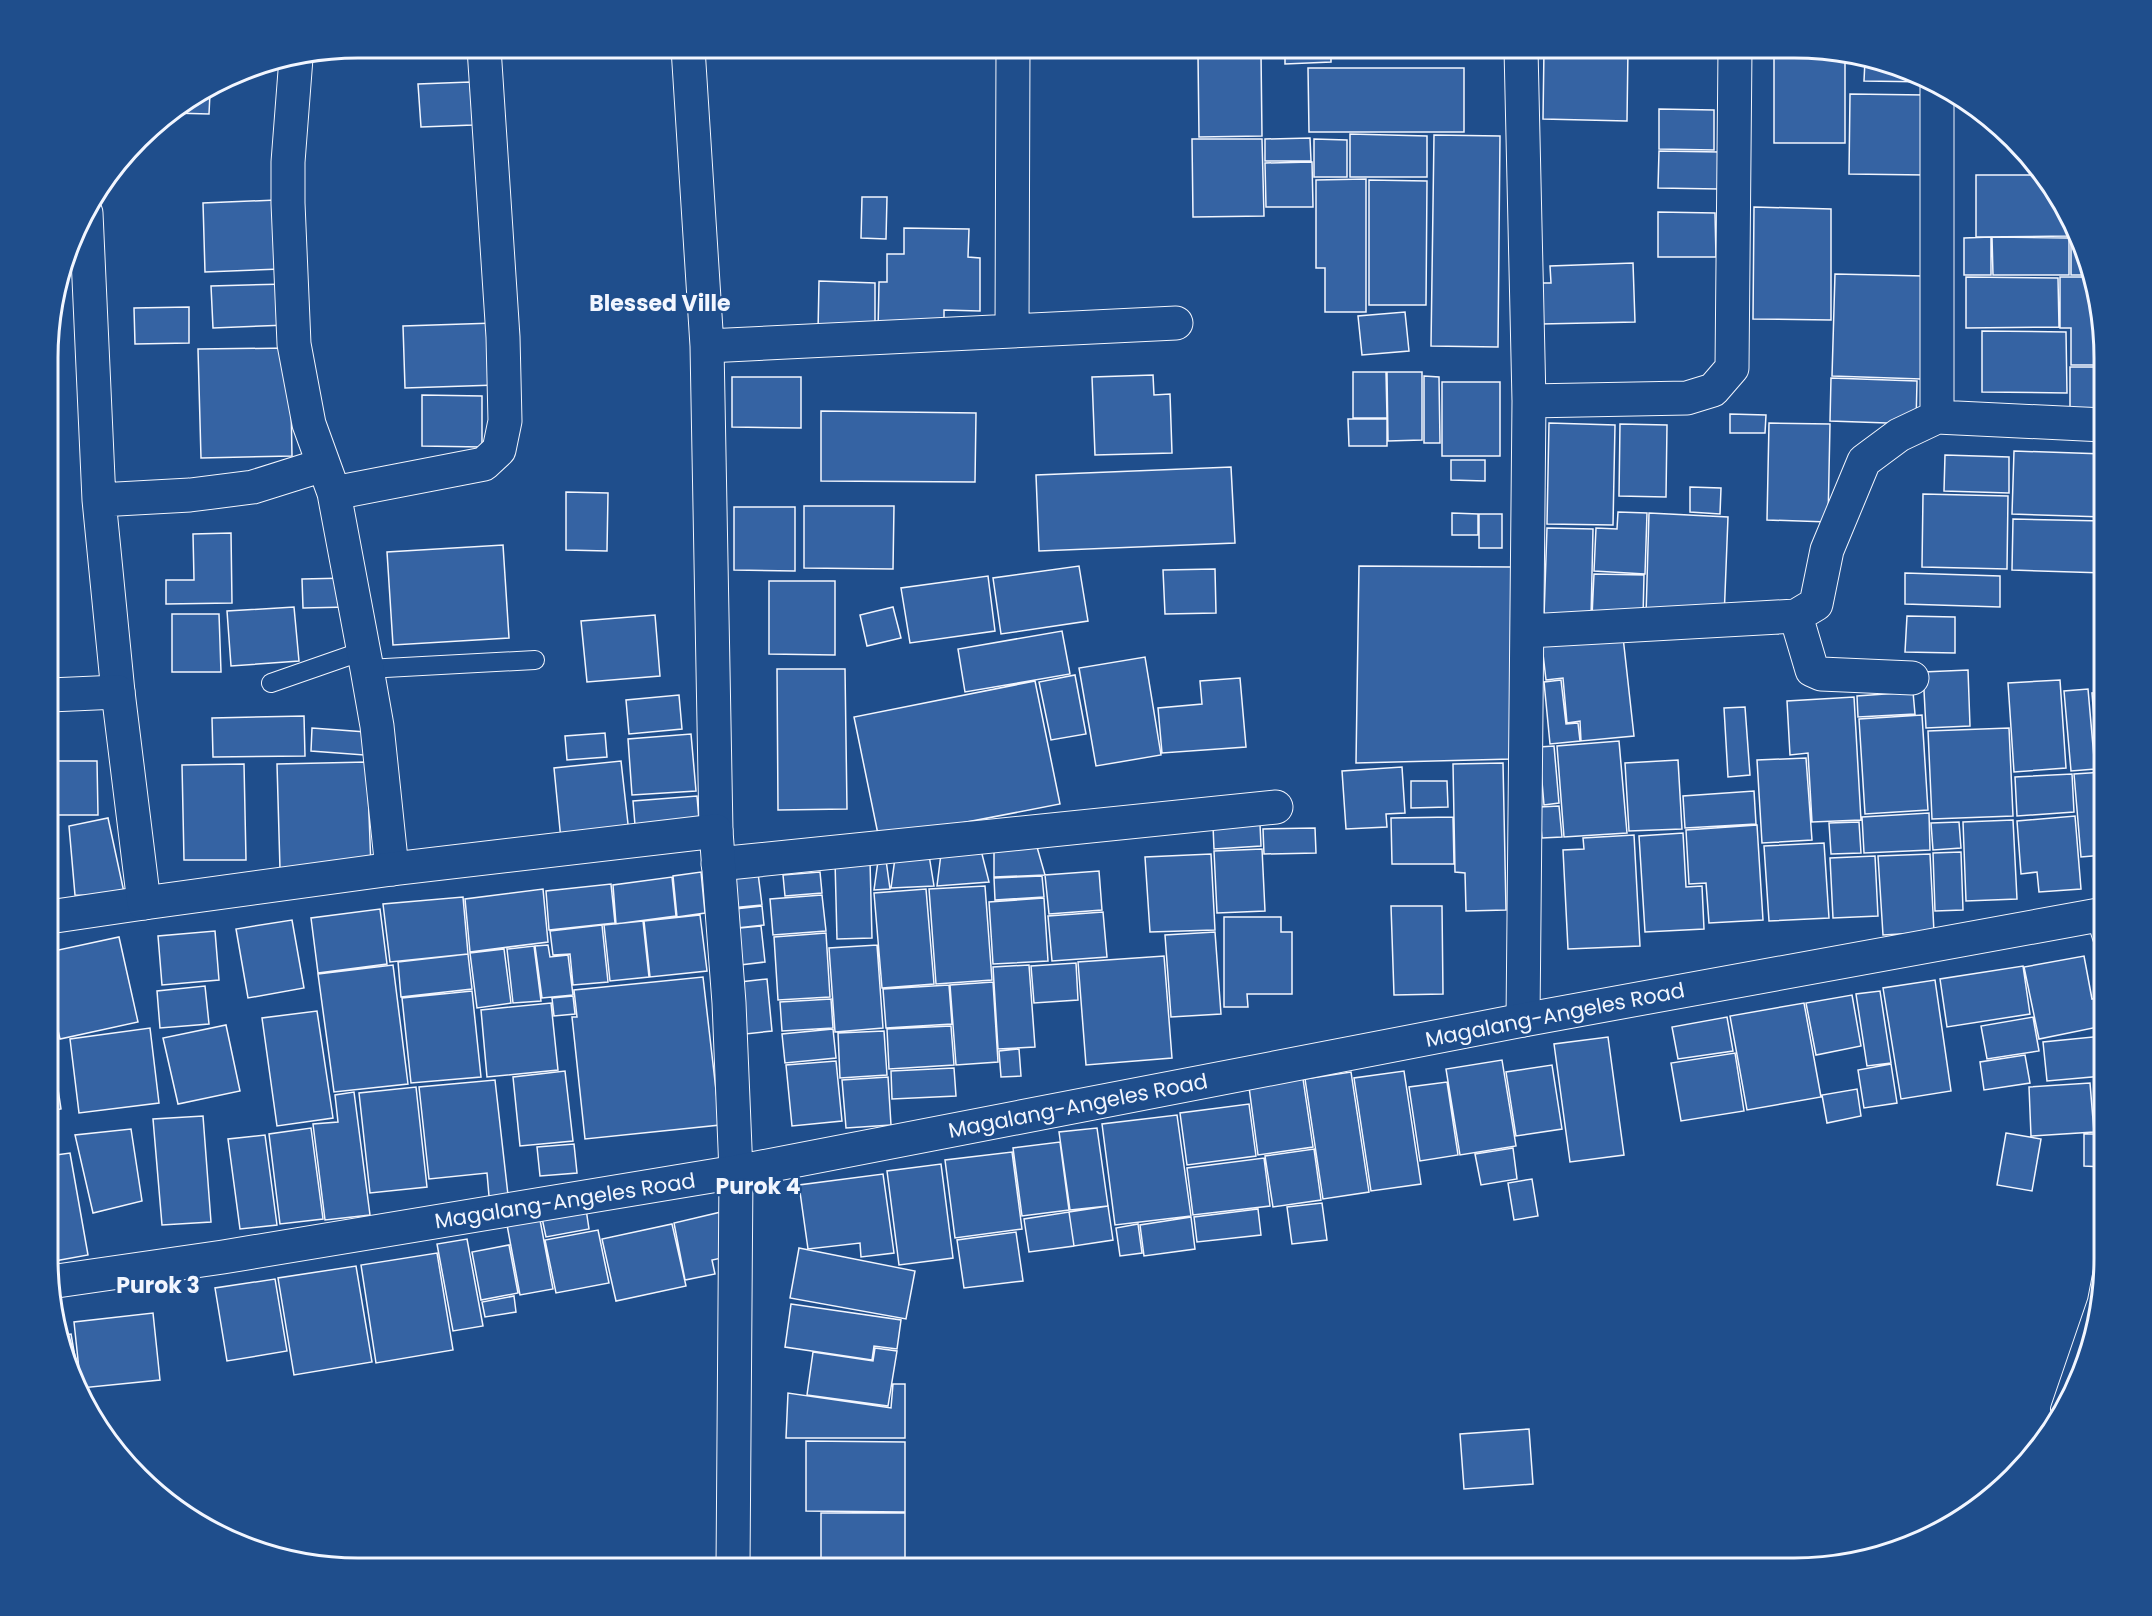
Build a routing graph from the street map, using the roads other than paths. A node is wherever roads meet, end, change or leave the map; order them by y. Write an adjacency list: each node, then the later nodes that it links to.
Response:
1 (485, 58): 15 (street)
2 (689, 58): 11 (street)
3 (1013, 58): 10 (street)
4 (1521, 58): 12 (street)
5 (1735, 58): 12 (street)
6 (295, 65): 15 (street)
7 (1937, 95): 13 (street)
8 (87, 231): 16 (street)
9 (1176, 323): 10 (street)
10 (1011, 331): 11 (street)
11 (707, 346): 26 (street)
12 (1529, 401): 18 (street)
13 (1936, 417): 14 (street); 17 (street)
14 (2094, 425)
15 (328, 479): 16 (street); 19 (street)
16 (99, 500): 23 (street)
17 (1796, 616): 18 (street); 21 (street)
18 (1528, 631): 32 (street)
19 (365, 660): 20 (lane); 22 (lane); 28 (street)
20 (535, 660)
21 (1911, 678)
22 (271, 683)
23 (118, 692): 24 (street); 29 (street)
24 (58, 695)
25 (1276, 807): 27 (street)
26 (716, 831): 27 (street); 28 (street)
27 (718, 864): 33 (street)
28 (392, 869): 29 (street)
29 (144, 903): 30 (street)
30 (58, 916)
31 (2094, 926): 32 (street, Magalang-Angeles Road)
32 (1523, 1020): 33 (street, Magalang-Angeles Road)
33 (736, 1173): 34 (street, Magalang-Angeles Road); 35 (street)
34 (59, 1281)
35 (733, 1558)

